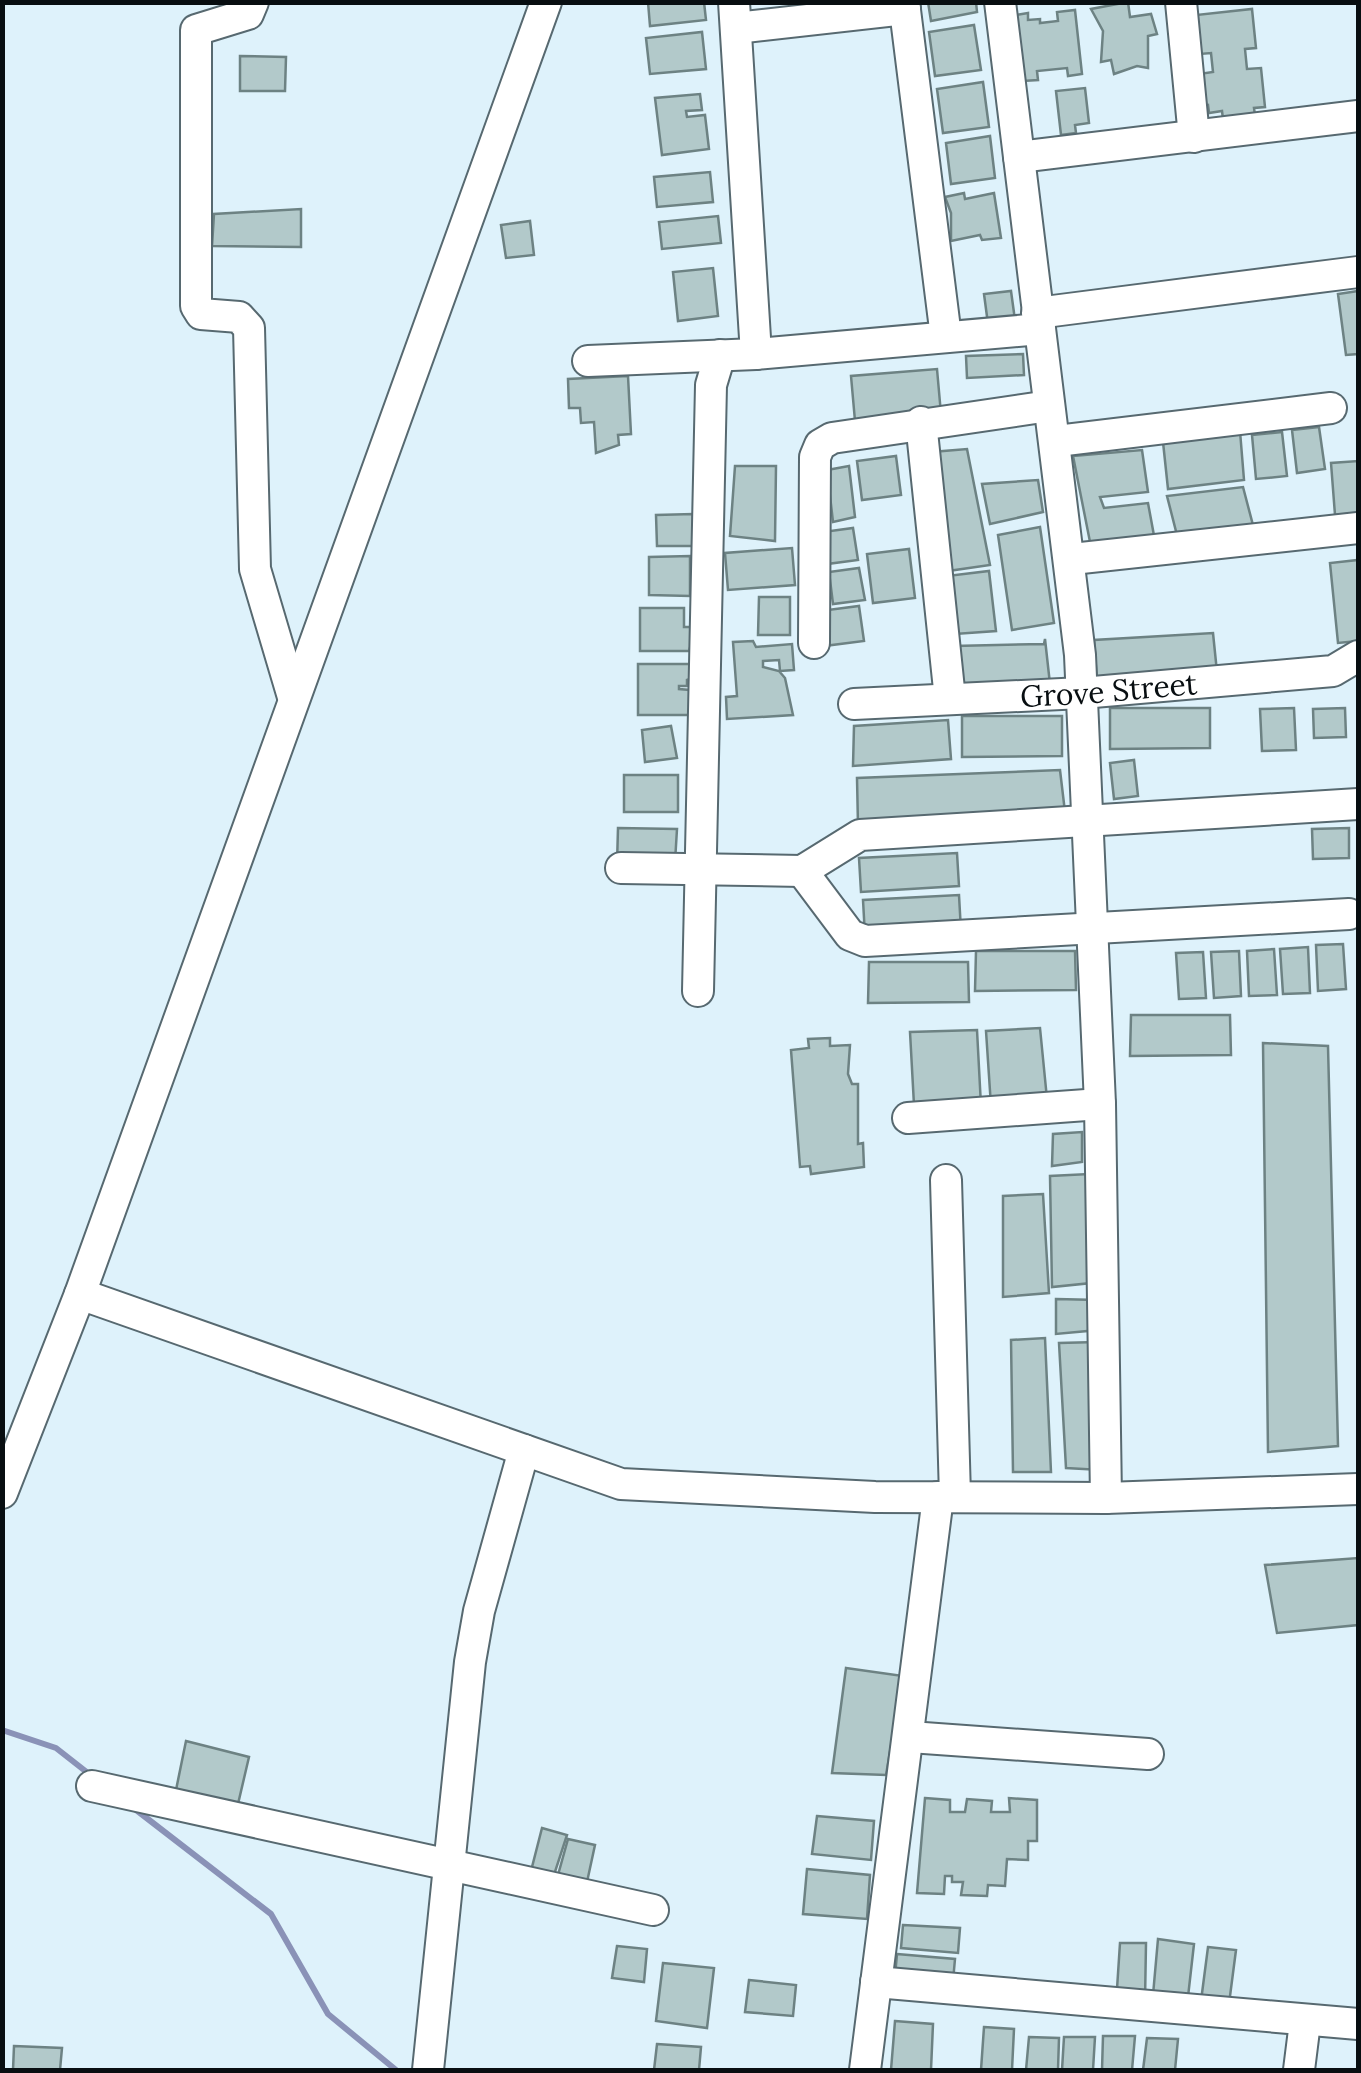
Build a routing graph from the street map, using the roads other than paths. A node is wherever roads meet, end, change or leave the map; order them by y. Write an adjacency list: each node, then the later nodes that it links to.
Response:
1 (253, 2): 25 (street)
2 (546, 2): 25 (street)
3 (1000, 2): 9 (street)
4 (1181, 2): 8 (street)
5 (904, 6): 6 (street); 12 (street)
6 (735, 16): 13 (street)
7 (1358, 116): 8 (street)
8 (1194, 137): 9 (street)
9 (1019, 158): 11 (street)
10 (1358, 272): 11 (street)
11 (1038, 321): 12 (street); 16 (street)
12 (946, 337): 13 (street)
13 (756, 354): 14 (street)
14 (720, 355): 15 (street); 31 (street)
15 (588, 360)
16 (1050, 406): 18 (street); 19 (street)
17 (1331, 408): 19 (street)
18 (920, 422): 22 (street); 26 (street)
19 (1057, 440): 21 (street)
20 (1358, 528): 21 (street)
21 (1072, 559): 24 (street)
22 (814, 643)
23 (1358, 656): 24 (street, Grove Street)
24 (1082, 693): 26 (street, Grove Street); 29 (street)
25 (293, 697): 39 (street)
26 (950, 699): 27 (street, Grove Street)
27 (854, 704)
28 (1358, 804): 29 (street)
29 (1088, 821): 32 (street); 34 (street)
30 (621, 868): 31 (street)
31 (704, 870): 32 (street); 35 (street)
32 (802, 871): 34 (street)
33 (1349, 914): 34 (street)
34 (1091, 929): 36 (street)
35 (698, 991)
36 (1100, 1104): 37 (street); 44 (street)
37 (908, 1118)
38 (946, 1180): 43 (street)
39 (80, 1294): 40 (street); 42 (street)
40 (524, 1450): 43 (street); 48 (street)
41 (1358, 1489): 44 (street)
42 (2, 1493)
43 (946, 1497): 44 (street); 45 (street)
44 (1106, 1498)
45 (910, 1736): 46 (street); 50 (street)
46 (1148, 1754)
47 (92, 1786): 48 (street)
48 (450, 1865): 49 (street); 53 (street)
49 (653, 1910)
50 (876, 1982): 51 (street); 54 (street)
51 (1305, 2022): 52 (street); 55 (street)
52 (1358, 2024)
53 (428, 2070)
54 (865, 2070)
55 (1299, 2070)

